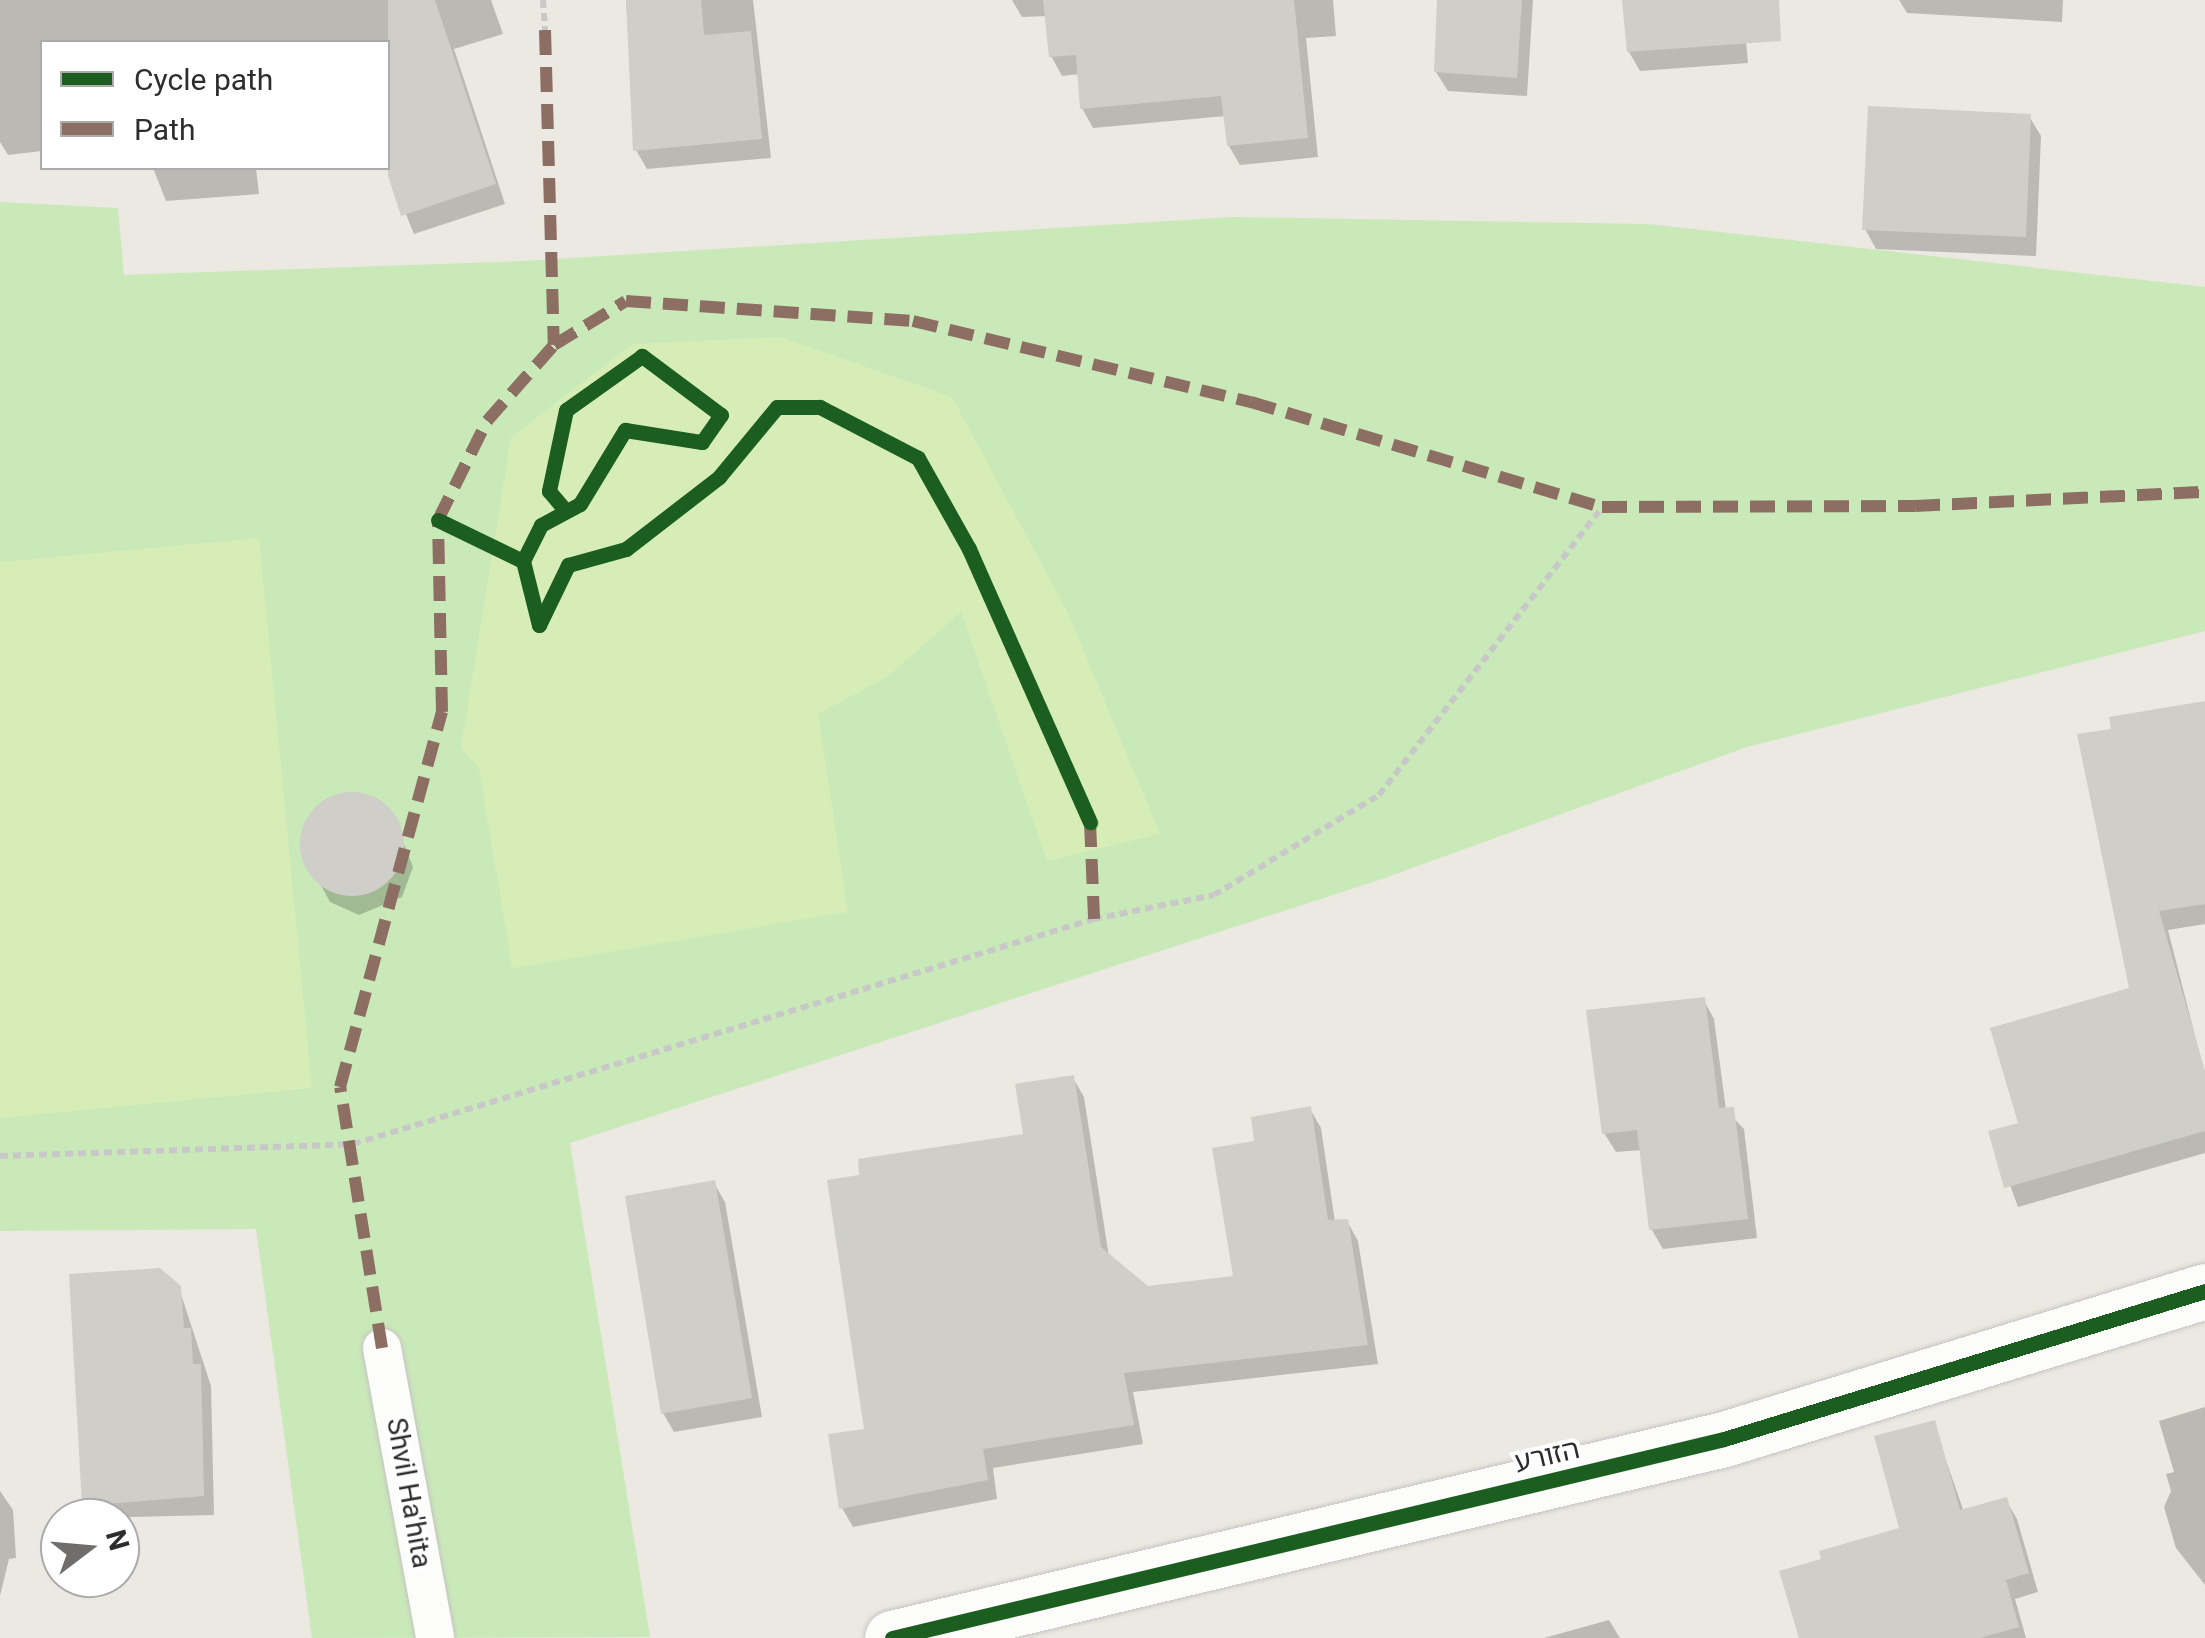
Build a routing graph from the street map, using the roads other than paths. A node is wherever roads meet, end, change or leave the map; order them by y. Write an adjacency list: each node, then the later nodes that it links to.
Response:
1 (2205, 1291): 4 (street, הזורע)
2 (382, 1348): 3 (lane, Shvil Ha'hita)
3 (435, 1638)
4 (892, 1638)

